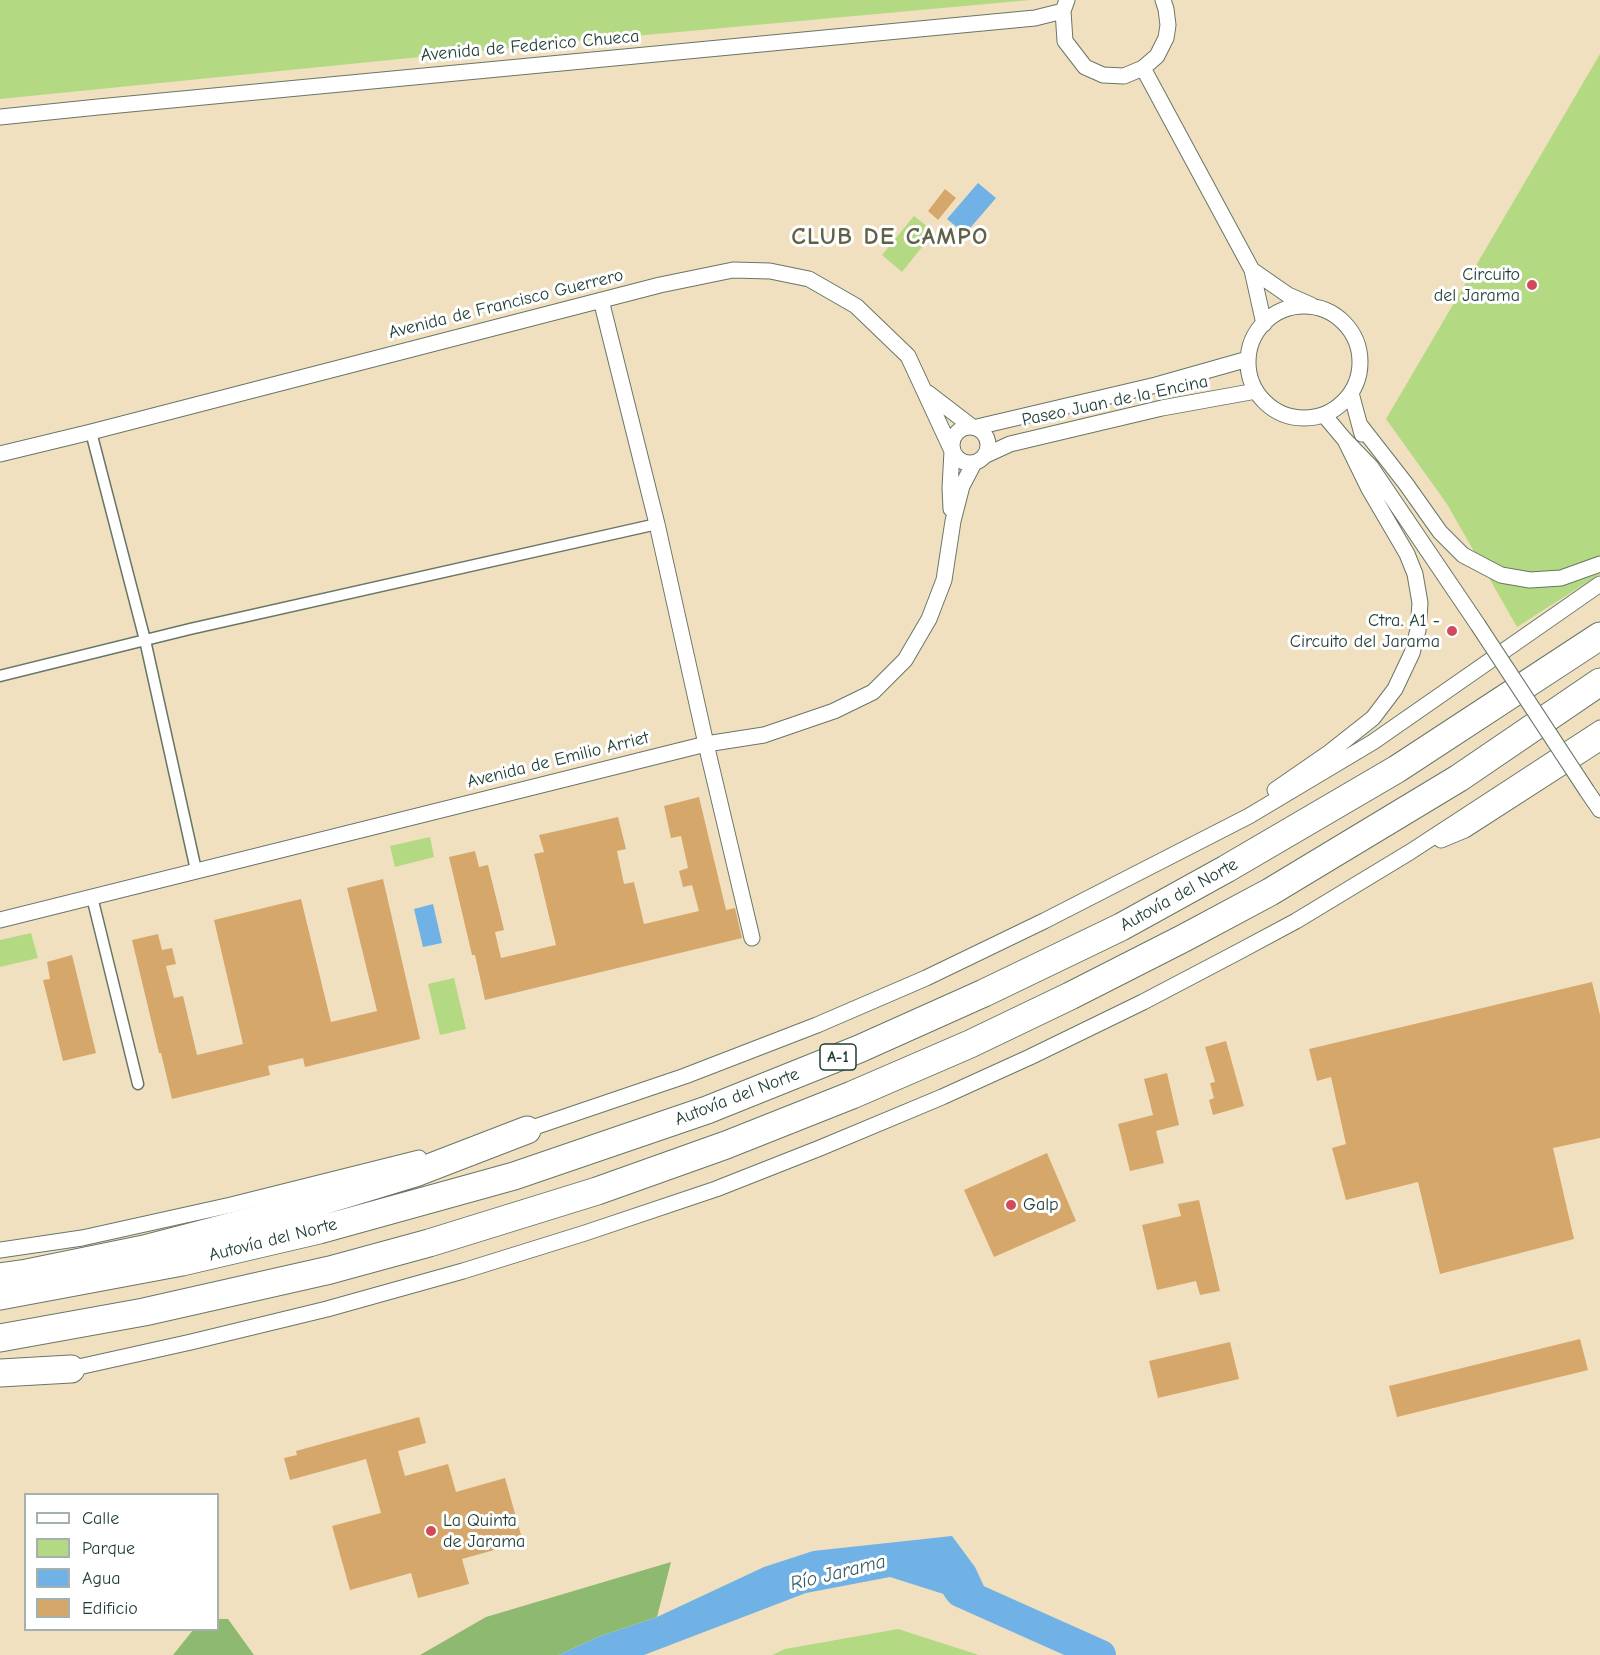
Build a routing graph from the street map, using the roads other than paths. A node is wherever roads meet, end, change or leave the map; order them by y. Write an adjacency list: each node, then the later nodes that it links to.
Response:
1 (1163, 0): 3 (street)
2 (1065, 5): 3 (street); 4 (street, Avenida de Federico Chueca)
3 (1143, 68): 5 (street)
4 (0, 117)
5 (1252, 270): 7 (street); 8 (street)
6 (601, 300): 10 (street, Avenida de Francisco Guerrero); 16 (street, Avenida de Francisco Guerrero); 23 (street)
7 (1316, 308): 8 (street); 12 (street)
8 (1264, 324): 9 (street)
9 (1248, 359): 11 (street); 15 (street, Paseo Juan de la Encina)
10 (926, 391): 15 (street, Avenida de Francisco Guerrero); 18 (street)
11 (1256, 391): 13 (street); 20 (street, Paseo Juan de la Encina)
12 (1352, 393): 13 (street); 14 (street)
13 (1324, 415): 17 (street)
14 (1360, 425): 21 (street); 24 (street)
15 (974, 427): 18 (street); 20 (street)
16 (91, 432): 19 (street, Avenida de Francisco Guerrero); 27 (street)
17 (1345, 441): 21 (street); 35 (street)
18 (952, 451): 20 (street); 22 (street)
19 (0, 454)
20 (979, 459): 22 (street, Avenida de Emilio Arriet)
21 (1371, 466): 33 (street, bridge)
22 (952, 521): 32 (street, Avenida de Emilio Arriet)
23 (657, 524): 27 (street); 32 (street)
24 (1600, 564)
25 (1600, 584): 35 (street)
26 (1600, 636): 44 (highway, Autovía del Norte / A-1)
27 (145, 640): 28 (street); 36 (street)
28 (0, 676)
29 (1600, 682): 45 (highway, A-1)
30 (1600, 728): 34 (street)
31 (1600, 743): 34 (street)
32 (706, 744): 36 (street, Avenida de Emilio Arriet); 39 (street)
33 (1600, 810)
34 (1410, 852): 46 (street)
35 (1160, 862): 41 (street)
36 (196, 870): 37 (street, Avenida de Emilio Arriet)
37 (92, 897): 38 (street, Avenida de Emilio Arriet); 40 (street)
38 (0, 920)
39 (752, 938)
40 (138, 1084)
41 (527, 1130): 42 (street); 43 (highway)
42 (0, 1250)
43 (0, 1277)
44 (0, 1296)
45 (0, 1338)
46 (71, 1369): 47 (highway); 48 (street)
47 (0, 1373)
48 (0, 1383)

